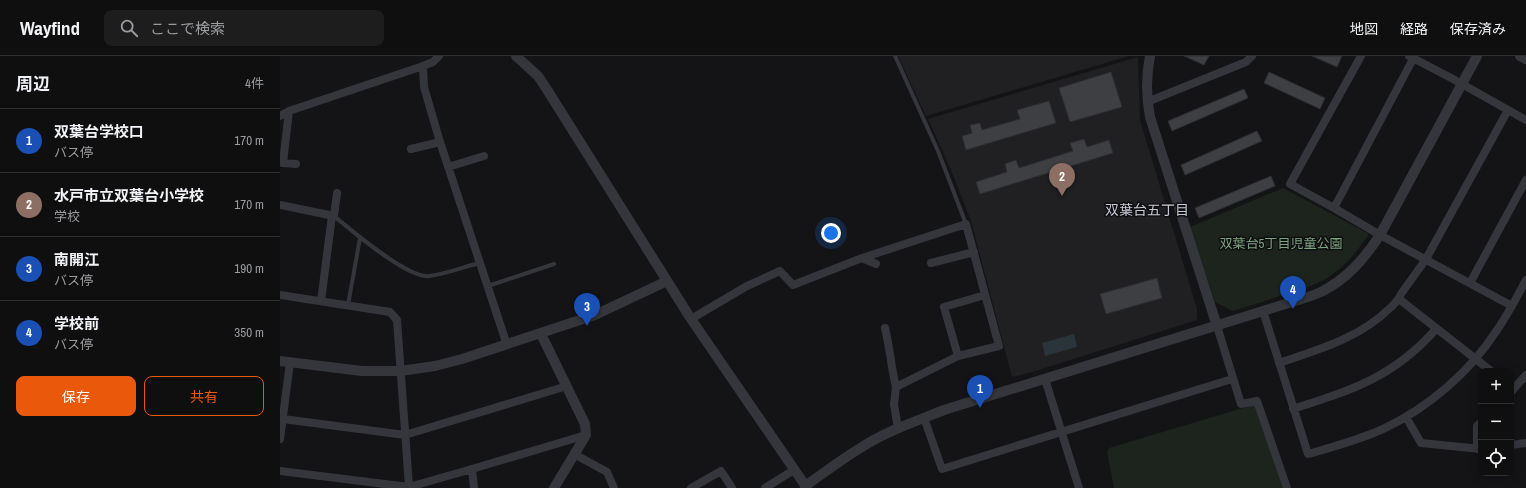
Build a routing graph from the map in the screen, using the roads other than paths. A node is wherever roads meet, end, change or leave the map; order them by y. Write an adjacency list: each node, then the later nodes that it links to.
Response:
1 (439, 56): 11 (street)
2 (516, 56): 39 (street)
3 (895, 56): 28 (lane)
4 (1150, 56): 13 (street)
5 (1252, 56): 13 (street)
6 (1361, 56): 26 (street)
7 (1477, 56): 12 (street)
8 (1520, 56): 10 (street)
9 (1411, 57): 12 (street); 26 (street)
10 (1526, 59)
11 (423, 66): 15 (street); 18 (street)
12 (1462, 84): 14 (street); 29 (street)
13 (1147, 102): 50 (street)
14 (1508, 110): 17 (street); 33 (street)
15 (289, 111): 16 (street); 21 (street)
16 (280, 116)
17 (1526, 120)
18 (440, 142): 19 (street); 22 (street)
19 (411, 149)
20 (484, 156): 22 (street)
21 (296, 164)
22 (448, 167): 34 (street)
23 (1526, 180): 40 (street)
24 (337, 193): 27 (street)
25 (280, 205): 27 (street)
26 (1334, 208): 29 (street)
27 (333, 216): 30 (lane); 45 (street)
28 (966, 224): 31 (street); 32 (street)
29 (1380, 235): 33 (street); 48 (street)
30 (360, 238): 34 (lane); 46 (lane)
31 (974, 252): 35 (street); 43 (street)
32 (862, 258): 37 (street); 49 (street)
33 (1426, 259): 40 (street); 44 (street)
34 (480, 263): 41 (street)
35 (931, 263)
36 (554, 264): 41 (lane)
37 (876, 264)
38 (1526, 280): 47 (street)
39 (667, 281): 49 (street); 53 (street)
40 (1470, 283): 47 (street)
41 (488, 286): 54 (street)
42 (280, 295): 45 (street)
43 (985, 295): 55 (street); 55 (street)
44 (1399, 299): 52 (street); 59 (street)
45 (321, 302): 46 (street)
46 (348, 306): 61 (street)
47 (1512, 306): 56 (street)
48 (1263, 312): 50 (street); 59 (street)
49 (691, 319): 84 (street)
50 (1217, 326): 63 (street); 64 (street)
51 (885, 328): 66 (street)
52 (1436, 328): 56 (street); 68 (street)
53 (541, 334): 54 (street); 65 (street)
54 (507, 345): 61 (street)
55 (958, 356): 66 (street)
56 (1476, 359): 60 (street); 69 (street)
57 (280, 361): 58 (street)
58 (290, 363): 61 (street); 71 (street)
59 (1279, 363): 68 (street)
60 (1487, 368)
61 (400, 371): 75 (street)
62 (1526, 375): 67 (street)
63 (1045, 379): 70 (street); 74 (street)
64 (1232, 379): 74 (street); 95 (street)
65 (567, 386): 75 (street); 76 (street)
66 (896, 387): 73 (street)
67 (1514, 387)
68 (1294, 409): 69 (street)
69 (1406, 417): 81 (street)
70 (924, 418): 73 (street); 74 (street)
71 (283, 419): 75 (street); 78 (street)
72 (1478, 425): 77 (street)
73 (898, 429): 87 (street)
74 (1062, 433): 94 (street)
75 (405, 435): 86 (street)
76 (586, 435): 82 (street); 83 (street)
77 (1478, 438)
78 (280, 439)
79 (1526, 443): 80 (street)
80 (1514, 445)
81 (1478, 449)
82 (574, 454): 89 (street); 90 (street)
83 (472, 469): 86 (street); 88 (street)
84 (794, 470): 87 (street); 93 (street)
85 (280, 471): 86 (street)
86 (409, 487)
87 (806, 487)
88 (474, 488)
89 (554, 488)
90 (614, 488)
91 (691, 488): 92 (street)
92 (732, 488)
93 (765, 488)
94 (1079, 488)
95 (1287, 488)

